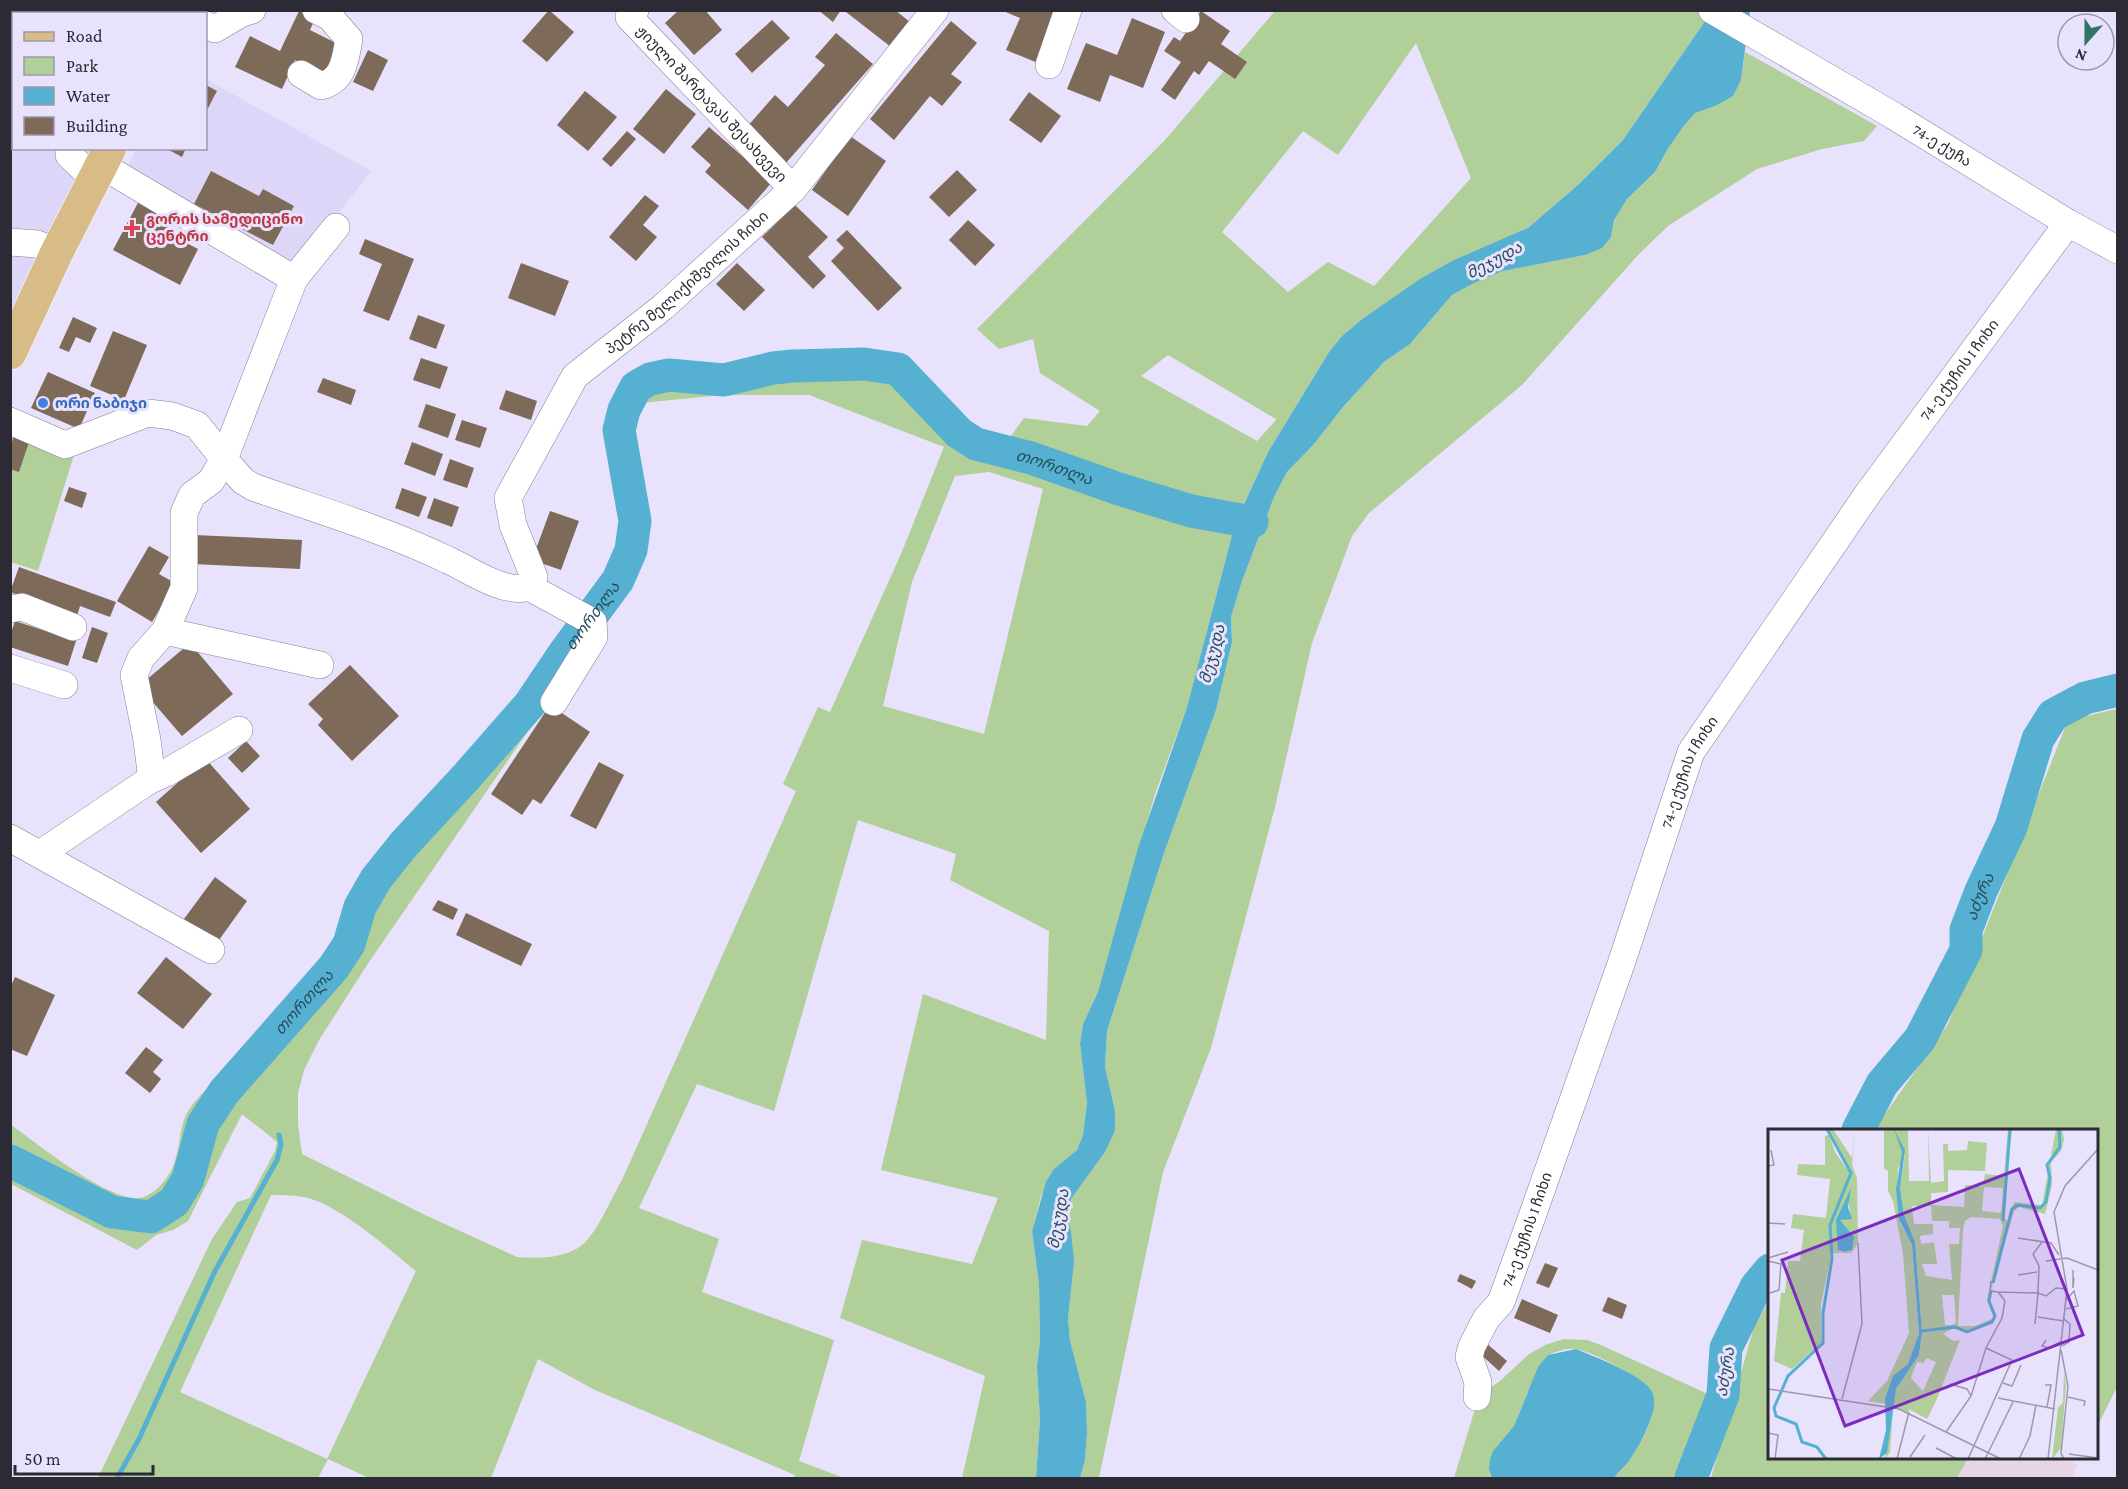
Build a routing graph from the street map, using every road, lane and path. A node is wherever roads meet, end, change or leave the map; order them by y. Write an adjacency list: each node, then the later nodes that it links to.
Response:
1 (316, 10): 9 (street)
2 (935, 10): 12 (street, პეტრე მელიქიშვილის ჩიხი)
3 (1068, 10): 8 (street)
4 (1712, 10): 13 (street, 74-ე ქუჩა)
5 (246, 11): 7 (street)
6 (632, 14): 12 (street, ჟიული შარტავას შესახვევი)
7 (207, 25)
8 (1049, 65)
9 (301, 74)
10 (69, 150): 11 (street)
11 (102, 164): 17 (main road); 18 (street)
12 (794, 189): 22 (street, პეტრე მელიქიშვილის ჩიხი)
13 (2068, 223): 16 (street, 74-ე ქუჩა); 35 (street, 74-ე ქუჩის I ჩიხი)
14 (336, 227): 18 (street)
15 (10, 242): 17 (street)
16 (2118, 250)
17 (57, 252): 19 (main road)
18 (294, 279): 21 (street)
19 (14, 334)
20 (10, 421): 21 (street)
21 (224, 459): 22 (street); 25 (street)
22 (532, 582): 29 (street)
23 (10, 609): 24 (street)
24 (73, 627)
25 (165, 631): 26 (street); 31 (street)
26 (320, 665)
27 (10, 668): 28 (street)
28 (64, 685)
29 (554, 702)
30 (239, 730): 31 (street)
31 (148, 781): 33 (street)
32 (10, 838): 33 (street)
33 (40, 854): 34 (street)
34 (211, 950)
35 (1477, 1397)

